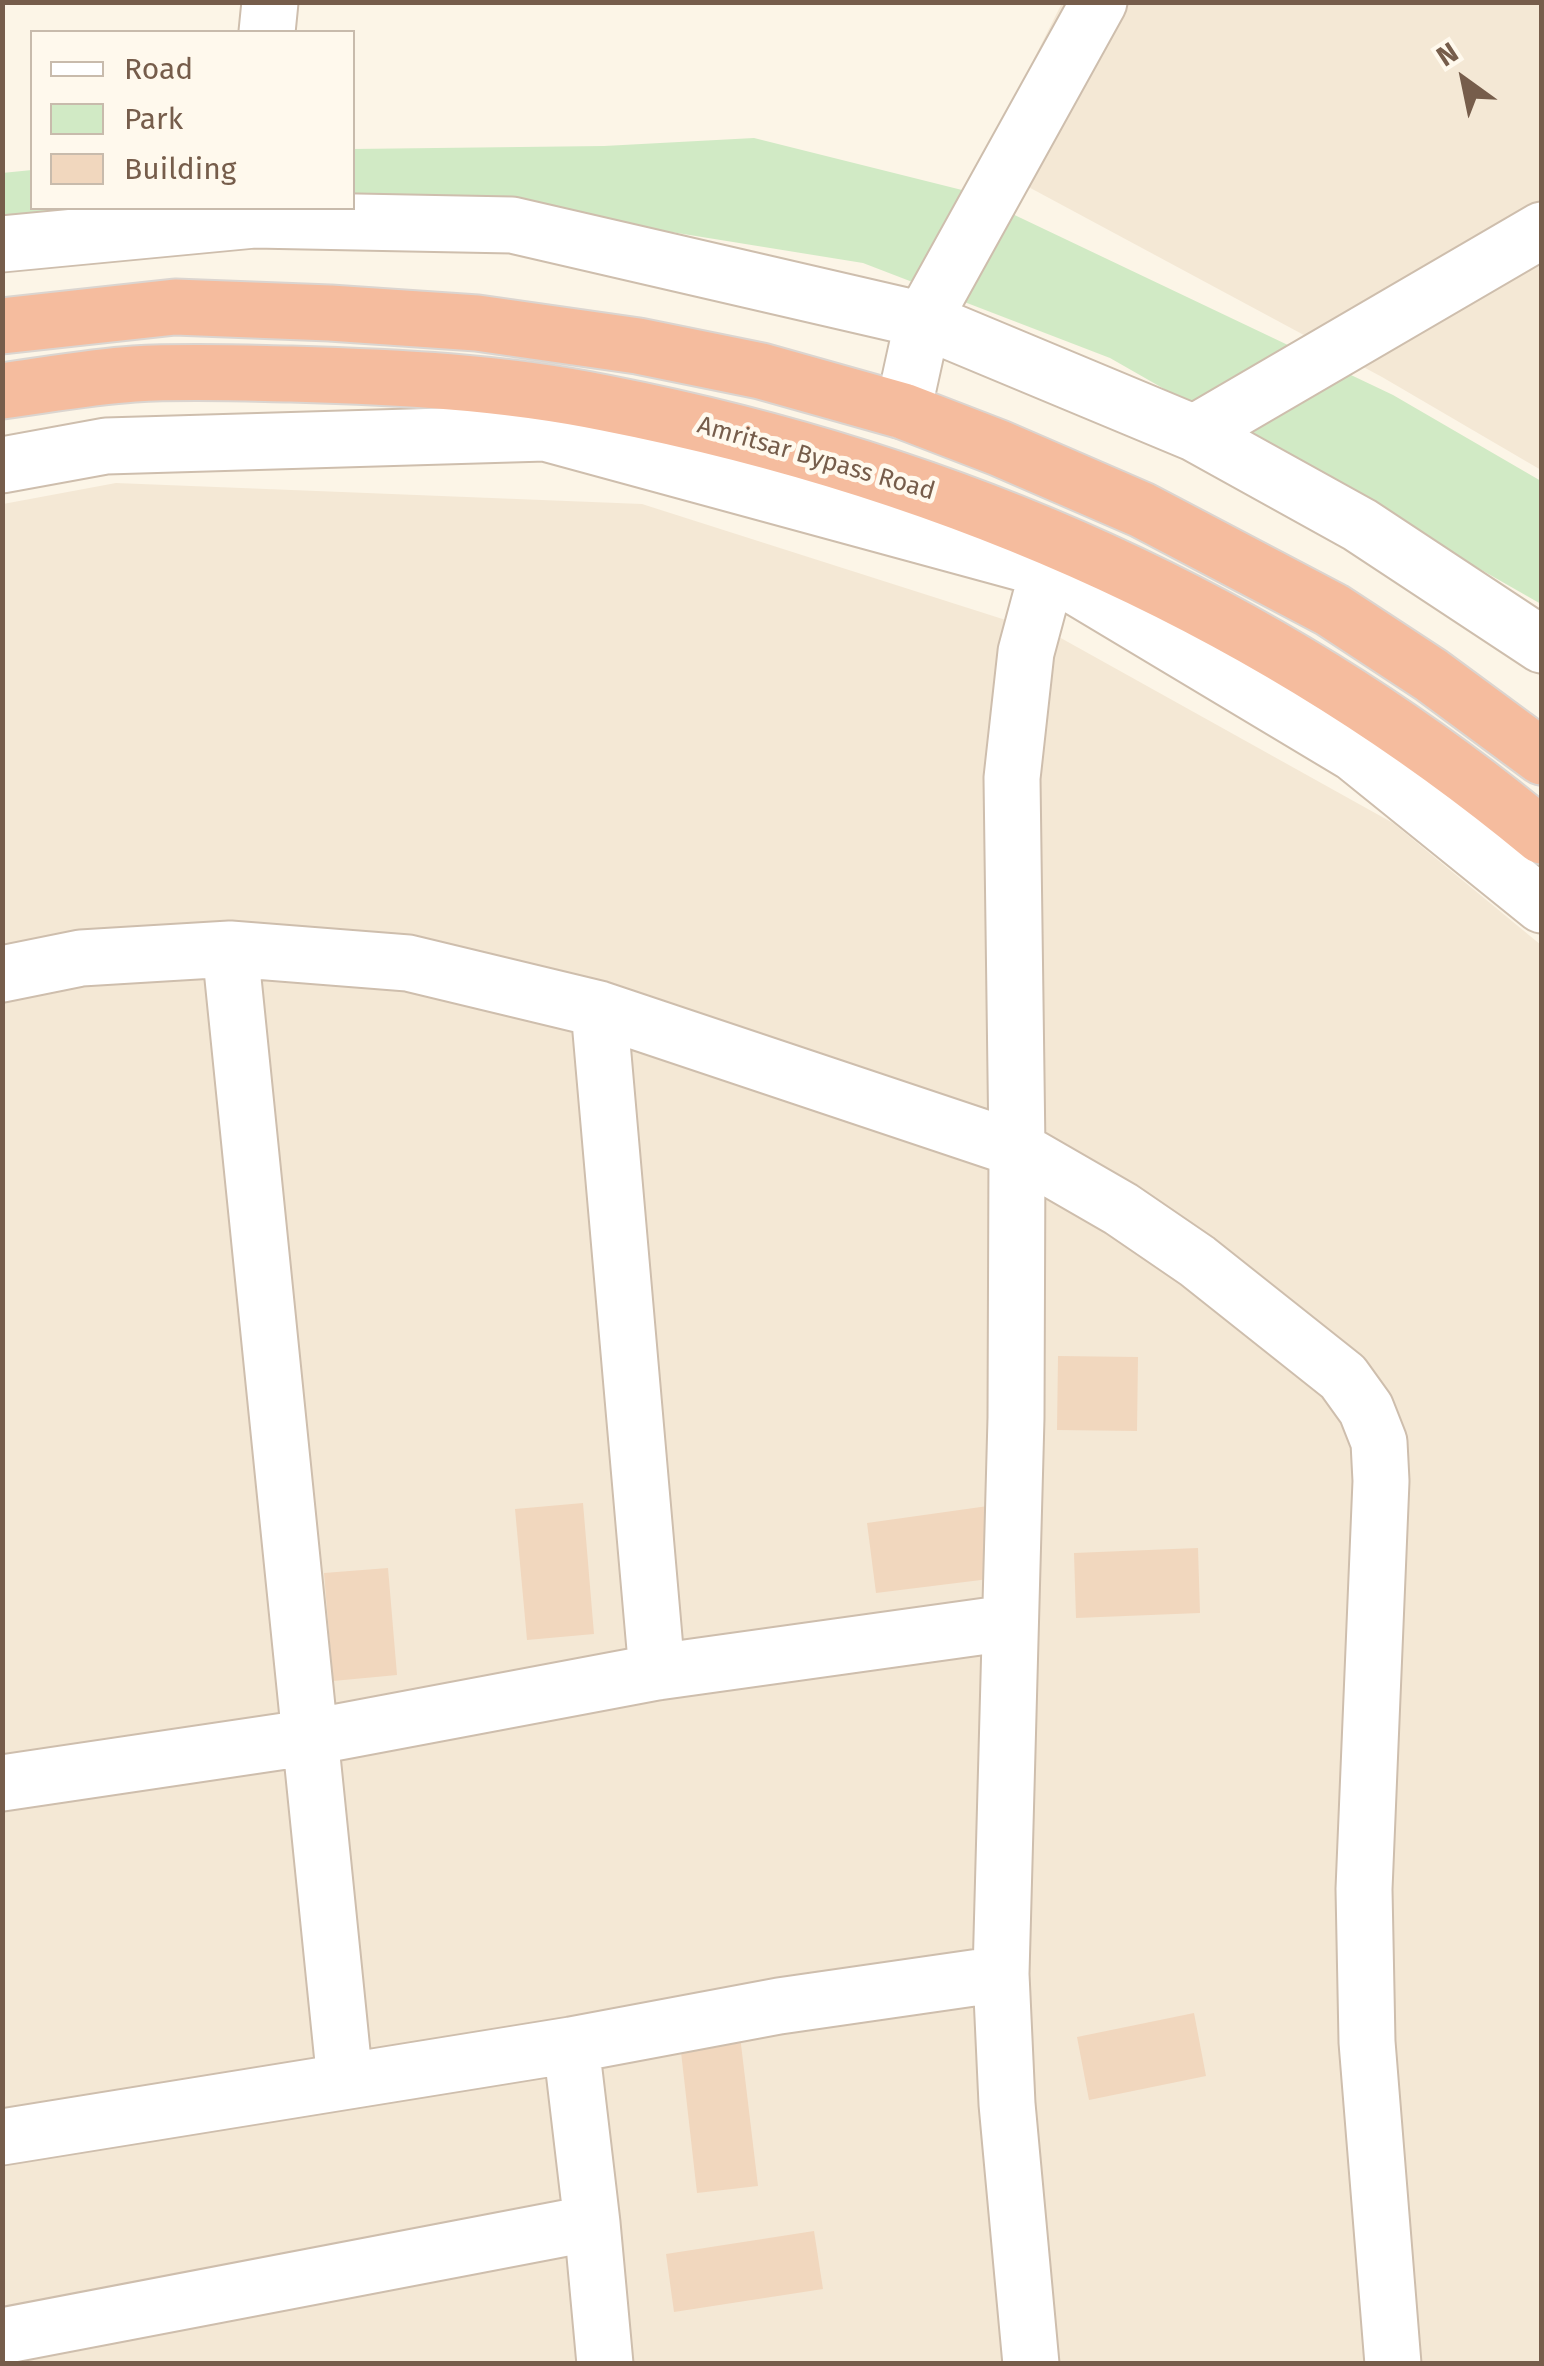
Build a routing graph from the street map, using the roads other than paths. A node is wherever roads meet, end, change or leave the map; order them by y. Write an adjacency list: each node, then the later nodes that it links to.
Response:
1 (270, 2): 3 (street)
2 (1098, 2): 7 (street)
3 (267, 30)
4 (254, 214): 6 (street); 7 (street)
5 (1542, 230): 11 (street)
6 (2, 244)
7 (923, 320): 10 (street); 11 (street)
8 (2, 326): 10 (highway)
9 (2, 391): 16 (highway, Amritsar Bypass Road)
10 (903, 412): 15 (highway)
11 (1194, 433): 14 (street)
12 (2, 465): 13 (street)
13 (1048, 570): 17 (street); 21 (street)
14 (1542, 644)
15 (1542, 757)
16 (1542, 836)
17 (1542, 905)
18 (230, 949): 19 (street); 20 (street); 24 (street)
19 (2, 974)
20 (599, 1009): 21 (street); 23 (street)
21 (1017, 1149): 22 (street); 34 (street)
22 (1008, 1622): 23 (street); 26 (street)
23 (656, 1672): 24 (street)
24 (312, 1737): 25 (street); 28 (street)
25 (2, 1783)
26 (1001, 1974): 27 (street); 33 (street)
27 (571, 2045): 28 (street); 30 (street)
28 (345, 2081): 29 (street)
29 (2, 2137)
30 (592, 2223): 31 (street); 32 (street)
31 (2, 2336)
32 (605, 2364)
33 (1031, 2364)
34 (1392, 2364)

